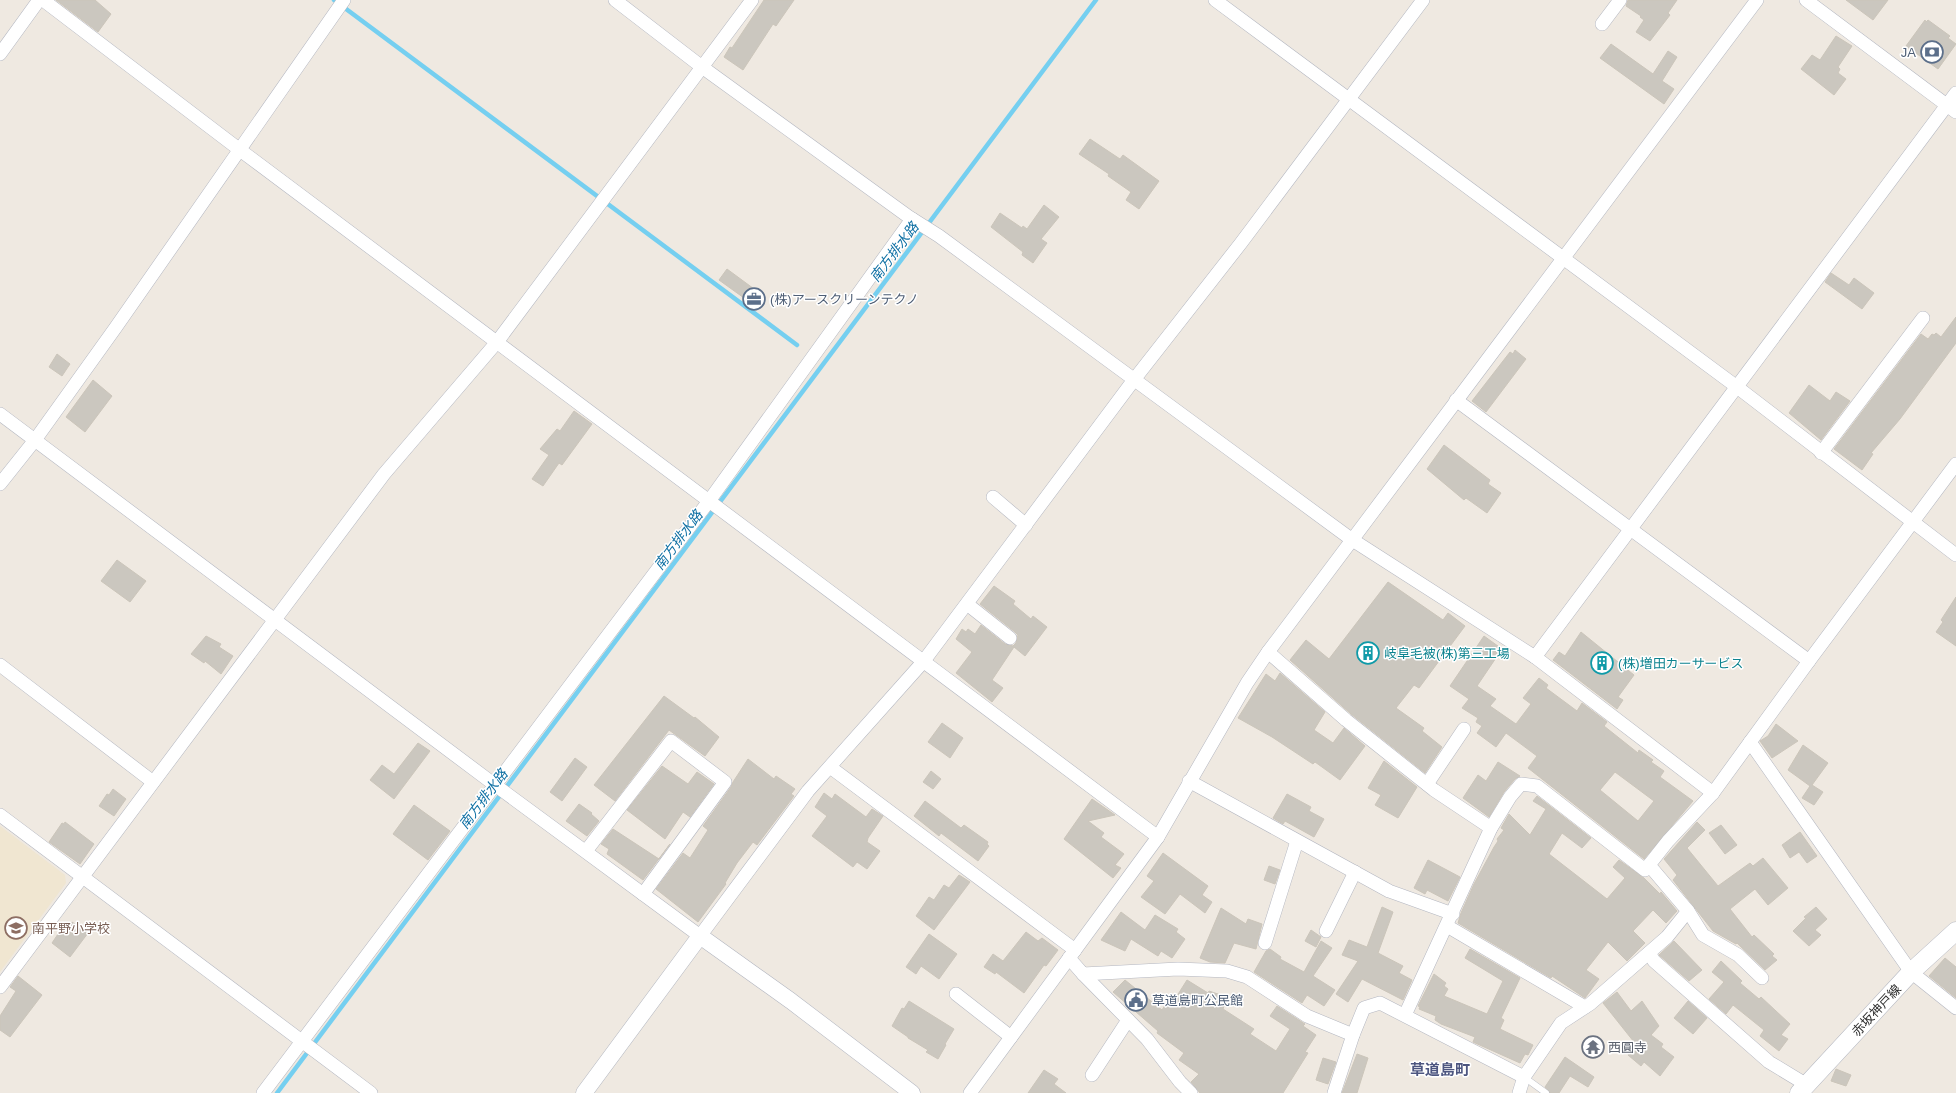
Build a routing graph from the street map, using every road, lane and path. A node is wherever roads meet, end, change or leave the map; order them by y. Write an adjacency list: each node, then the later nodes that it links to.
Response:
1 (39, 0): 12 (street)
2 (43, 0): 17 (street)
3 (615, 0): 13 (street)
4 (752, 0): 13 (street)
5 (1215, 0): 15 (street)
6 (1423, 0): 15 (street)
7 (1620, 0): 11 (street)
8 (1757, 0): 19 (street)
9 (1806, 0): 16 (street)
10 (342, 4): 17 (street)
11 (1602, 24)
12 (0, 54)
13 (702, 67): 18 (street); 21 (street)
14 (1956, 93): 16 (street)
15 (1349, 99): 19 (street); 22 (street)
16 (1951, 108): 23 (street)
17 (240, 150): 21 (street); 26 (street)
18 (914, 221): 22 (street); 31 (street)
19 (1562, 258): 23 (street); 24 (street)
20 (1923, 318): 27 (street)
21 (497, 342): 31 (street); 38 (street)
22 (1133, 381): 33 (street); 35 (street)
23 (1737, 387): 27 (street); 34 (street)
24 (1456, 400): 34 (street); 35 (street)
25 (0, 414): 26 (street)
26 (35, 440): 29 (street); 38 (street)
27 (1822, 452): 32 (street)
28 (1956, 464): 32 (street)
29 (0, 484)
30 (993, 497): 33 (street)
31 (709, 501): 43 (street); 51 (street)
32 (1912, 522): 36 (street); 42 (street)
33 (1026, 525): 37 (street)
34 (1631, 529): 41 (street); 42 (street)
35 (1351, 539): 40 (street); 41 (street)
36 (1956, 555)
37 (967, 604): 39 (street); 43 (street)
38 (274, 620): 49 (street); 51 (street)
39 (1010, 638)
40 (1268, 652): 48 (street); 50 (street)
41 (1535, 657): 52 (street)
42 (1809, 661): 46 (street)
43 (923, 662): 47 (street); 55 (street)
44 (0, 665): 49 (street)
45 (1464, 729): 50 (street)
46 (1750, 742): 52 (street); 71 (street)
47 (830, 767): 67 (street); 70 (street)
48 (1189, 781): 55 (street); 56 (street)
49 (153, 782): 60 (street)
50 (1427, 784): 54 (street)
51 (496, 785): 57 (street); 82 (street)
52 (1713, 793): 58 (street)
53 (0, 815): 60 (street)
54 (1491, 828): 58 (street); 63 (street)
55 (1158, 837): 70 (street)
56 (1297, 840): 59 (street); 68 (street)
57 (586, 851): 61 (street); 61 (street)
58 (1649, 865): 62 (street)
59 (1355, 872): 63 (street); 65 (street)
60 (82, 877): 74 (street); 82 (street)
61 (643, 894): 67 (street)
62 (1688, 911): 69 (street); 73 (street)
63 (1453, 914): 64 (street)
64 (1447, 926): 76 (street); 78 (street)
65 (1326, 931)
66 (1956, 931): 71 (main road, 赤坂神戸線)
67 (700, 936): 89 (street); 90 (street)
68 (1265, 943)
69 (1649, 953): 76 (street); 85 (street)
70 (1072, 954): 72 (street); 81 (street)
71 (1911, 972): 77 (street); 85 (main road, 赤坂神戸線)
72 (1083, 974): 79 (street); 80 (street)
73 (1762, 978)
74 (0, 987)
75 (956, 994): 81 (street)
76 (1585, 1007): 84 (street)
77 (1956, 1008)
78 (1405, 1015): 80 (street); 84 (street)
79 (1128, 1020): 83 (street); 86 (street)
80 (1353, 1035): 92 (street)
81 (1011, 1037): 91 (street)
82 (302, 1042): 87 (street); 88 (street)
83 (1092, 1075)
84 (1524, 1077): 93 (street); 94 (lane)
85 (1803, 1089)
86 (1185, 1091)
87 (263, 1093)
88 (371, 1093)
89 (584, 1093)
90 (912, 1093)
91 (970, 1093)
92 (1334, 1093)
93 (1519, 1093)
94 (1546, 1093)

